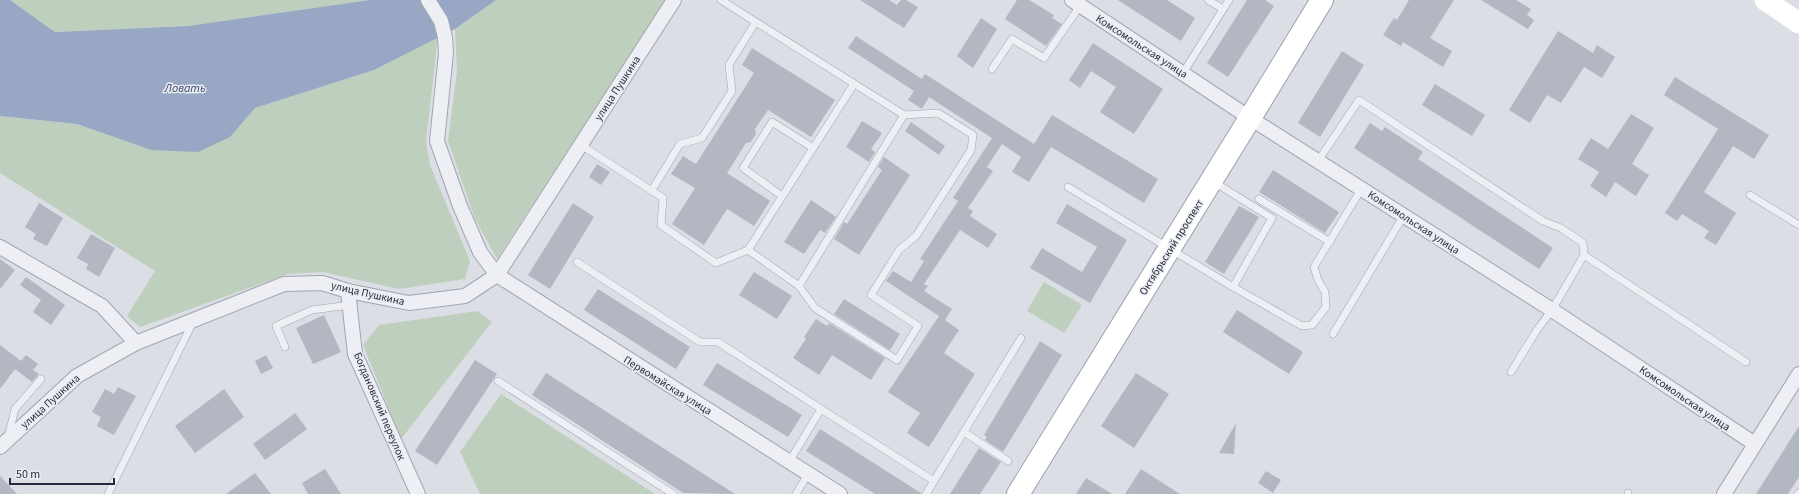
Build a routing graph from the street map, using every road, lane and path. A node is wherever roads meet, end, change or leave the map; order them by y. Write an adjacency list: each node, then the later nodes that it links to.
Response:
1 (428, 0): 35 (street)
2 (674, 0): 17 (street, улица Пушкина)
3 (721, 0): 10 (lane)
4 (1208, 0): 9 (lane)
5 (1229, 0): 9 (lane)
6 (1322, 0): 16 (main road, Октябрьский проспект)
7 (1765, 0): 11 (street)
8 (1076, 3): 12 (lane); 13 (street, Комсомольская улица)
9 (1223, 10): 13 (lane)
10 (755, 23): 14 (lane); 23 (lane)
11 (1799, 23)
12 (992, 70)
13 (1183, 73): 16 (street, Комсомольская улица)
14 (854, 84): 15 (lane); 18 (lane)
15 (904, 115): 36 (lane); 36 (lane)
16 (1250, 118): 19 (street, Комсомольская улица); 20 (main road, Октябрьский проспект)
17 (581, 145): 23 (lane); 35 (street, улица Пушкина)
18 (813, 148): 25 (lane); 25 (lane)
19 (1318, 161): 22 (street, Комсомольская улица); 33 (lane)
20 (1212, 181): 31 (main road, Октябрьский проспект); 37 (lane)
21 (1068, 187): 31 (lane)
22 (1362, 188): 27 (street, Комсомольская улица); 29 (lane)
23 (652, 190): 32 (lane)
24 (1750, 195): 28 (lane)
25 (782, 196): 32 (lane)
26 (1259, 199): 29 (lane)
27 (1404, 215): 39 (street, Комсомольская улица); 41 (lane)
28 (1799, 225)
29 (1330, 242): 37 (lane)
30 (0, 247): 43 (street)
31 (1170, 249): 37 (lane); 64 (main road, Октябрьский проспект)
32 (748, 250): 36 (lane)
33 (1584, 255): 39 (lane); 45 (lane)
34 (577, 262): 50 (lane)
35 (497, 275): 38 (street, улица Пушкина); 55 (street, Первомайская улица)
36 (799, 286)
37 (1232, 287)
38 (349, 298): 40 (street, улица Пушкина); 44 (lane); 59 (street, Богдановский переулок)
39 (1552, 310): 46 (lane); 53 (street, Комсомольская улица)
40 (194, 320): 43 (street, улица Пушкина); 58 (lane)
41 (1333, 334)
42 (1021, 338): 51 (lane)
43 (136, 343): 52 (street, улица Пушкина)
44 (285, 347)
45 (1746, 362)
46 (1511, 372)
47 (1799, 374): 53 (street)
48 (41, 379): 52 (lane)
49 (498, 381): 60 (lane)
50 (821, 409): 55 (lane); 57 (lane)
51 (964, 432): 54 (lane); 57 (lane)
52 (3, 444)
53 (1755, 444): 65 (street)
54 (1008, 461)
55 (789, 462): 56 (street, Первомайская улица)
56 (808, 474): 61 (lane); 62 (street, Первомайская улица)
57 (934, 481): 63 (lane)
58 (108, 494)
59 (418, 494)
60 (673, 494)
61 (796, 494)
62 (840, 494)
63 (926, 494)
64 (1018, 494)
65 (1724, 494)

